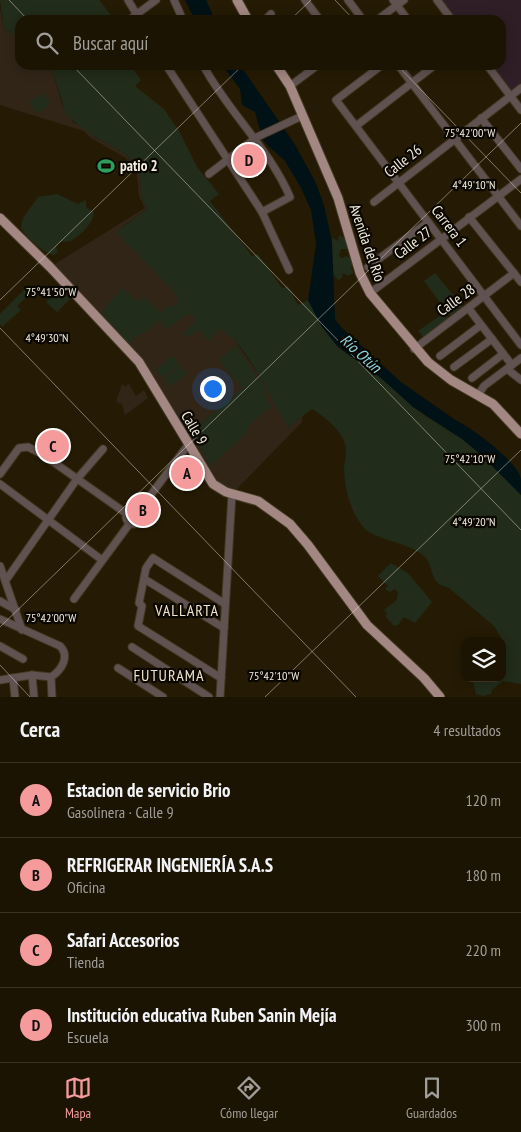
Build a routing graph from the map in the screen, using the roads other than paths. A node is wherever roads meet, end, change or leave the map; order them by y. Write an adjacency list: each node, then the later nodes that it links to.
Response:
1 (128, 0): 10 (street)
2 (156, 0): 11 (street)
3 (174, 0): 12 (street)
4 (237, 0): 13 (main road)
5 (305, 0): 14 (street)
6 (348, 0): 15 (street)
7 (404, 0): 9 (street)
8 (437, 0): 18 (street)
9 (395, 3): 16 (street); 17 (street)
10 (138, 15)
11 (141, 15)
12 (181, 15)
13 (245, 15)
14 (316, 15)
15 (359, 15)
16 (382, 15)
17 (404, 15)
18 (448, 15)
19 (169, 70): 37 (street)
20 (207, 70): 35 (street)
21 (279, 70): 28 (main road, Avenida del Río)
22 (311, 70): 28 (street)
23 (375, 70): 34 (street, Carrera 1)
24 (402, 70): 27 (street)
25 (428, 70): 27 (street)
26 (491, 70): 30 (street)
27 (411, 83): 34 (street); 36 (street)
28 (290, 86): 32 (main road, Avenida del Río)
29 (521, 88): 30 (street, Calle 26)
30 (510, 96): 31 (street); 33 (street, Calle 26)
31 (521, 110)
32 (302, 116): 35 (street); 54 (main road, Avenida del Río)
33 (481, 118): 36 (street, Calle 26); 38 (street)
34 (356, 126): 41 (street, Carrera 1)
35 (255, 138): 37 (street); 44 (street)
36 (454, 139): 41 (street, Calle 26); 42 (street)
37 (227, 159): 39 (street); 44 (street)
38 (521, 169)
39 (209, 174)
40 (521, 179): 42 (street, Calle 27)
41 (398, 182): 43 (street, Calle 26); 47 (street, Carrera 1)
42 (498, 196): 45 (street, Calle 27); 48 (street)
43 (374, 202)
44 (262, 212): 51 (street)
45 (469, 217): 49 (street, Calle 27); 52 (street)
46 (0, 218): 70 (main road, Calle 9)
47 (428, 222): 49 (street, Carrera 1); 50 (street)
48 (521, 226)
49 (441, 239): 54 (street, Calle 27); 55 (street, Carrera 1)
50 (368, 267)
51 (289, 270)
52 (514, 273): 53 (street); 55 (street, Calle 28)
53 (521, 282)
54 (370, 293): 60 (main road, Avenida del Río)
55 (485, 296): 56 (street, Calle 28); 59 (street, Carrera 1)
56 (469, 308): 57 (street); 60 (street, Calle 28)
57 (481, 325): 58 (street); 62 (street)
58 (492, 339): 61 (street); 65 (street)
59 (521, 345)
60 (414, 349): 68 (main road, Avenida del Río)
61 (503, 354): 64 (street); 66 (street)
62 (440, 356)
63 (521, 358): 64 (street)
64 (509, 367): 67 (street); 68 (street)
65 (454, 368)
66 (472, 378)
67 (521, 380)
68 (478, 395): 69 (main road, Avenida del Río)
69 (521, 434)
70 (188, 445): 75 (main road, Calle 9); 76 (street)
71 (103, 449): 73 (street)
72 (0, 474): 73 (street)
73 (77, 479): 77 (street); 78 (street)
74 (0, 484): 78 (street)
75 (232, 494): 86 (street); 106 (main road, Calle 9)
76 (138, 512): 77 (street); 79 (street)
77 (127, 514): 79 (street)
78 (49, 521): 80 (street); 82 (street)
79 (130, 523): 80 (street)
80 (102, 560): 84 (street)
81 (0, 566): 82 (street)
82 (6, 580): 87 (street)
83 (146, 580): 86 (street); 89 (street); 98 (street)
84 (74, 599)
85 (0, 601): 87 (street)
86 (225, 604): 89 (street)
87 (16, 610): 90 (street)
88 (0, 619): 90 (street)
89 (224, 628): 98 (street)
90 (22, 630): 96 (street)
91 (0, 646): 93 (street)
92 (132, 647): 104 (street)
93 (23, 659)
94 (118, 668): 103 (street)
95 (32, 675): 96 (street); 97 (street); 101 (street)
96 (51, 677): 102 (street)
97 (13, 678): 99 (street); 100 (street)
98 (221, 678): 105 (street)
99 (0, 680)
100 (15, 697)
101 (34, 697)
102 (52, 697)
103 (163, 697)
104 (210, 697)
105 (220, 697)
106 (440, 697)

